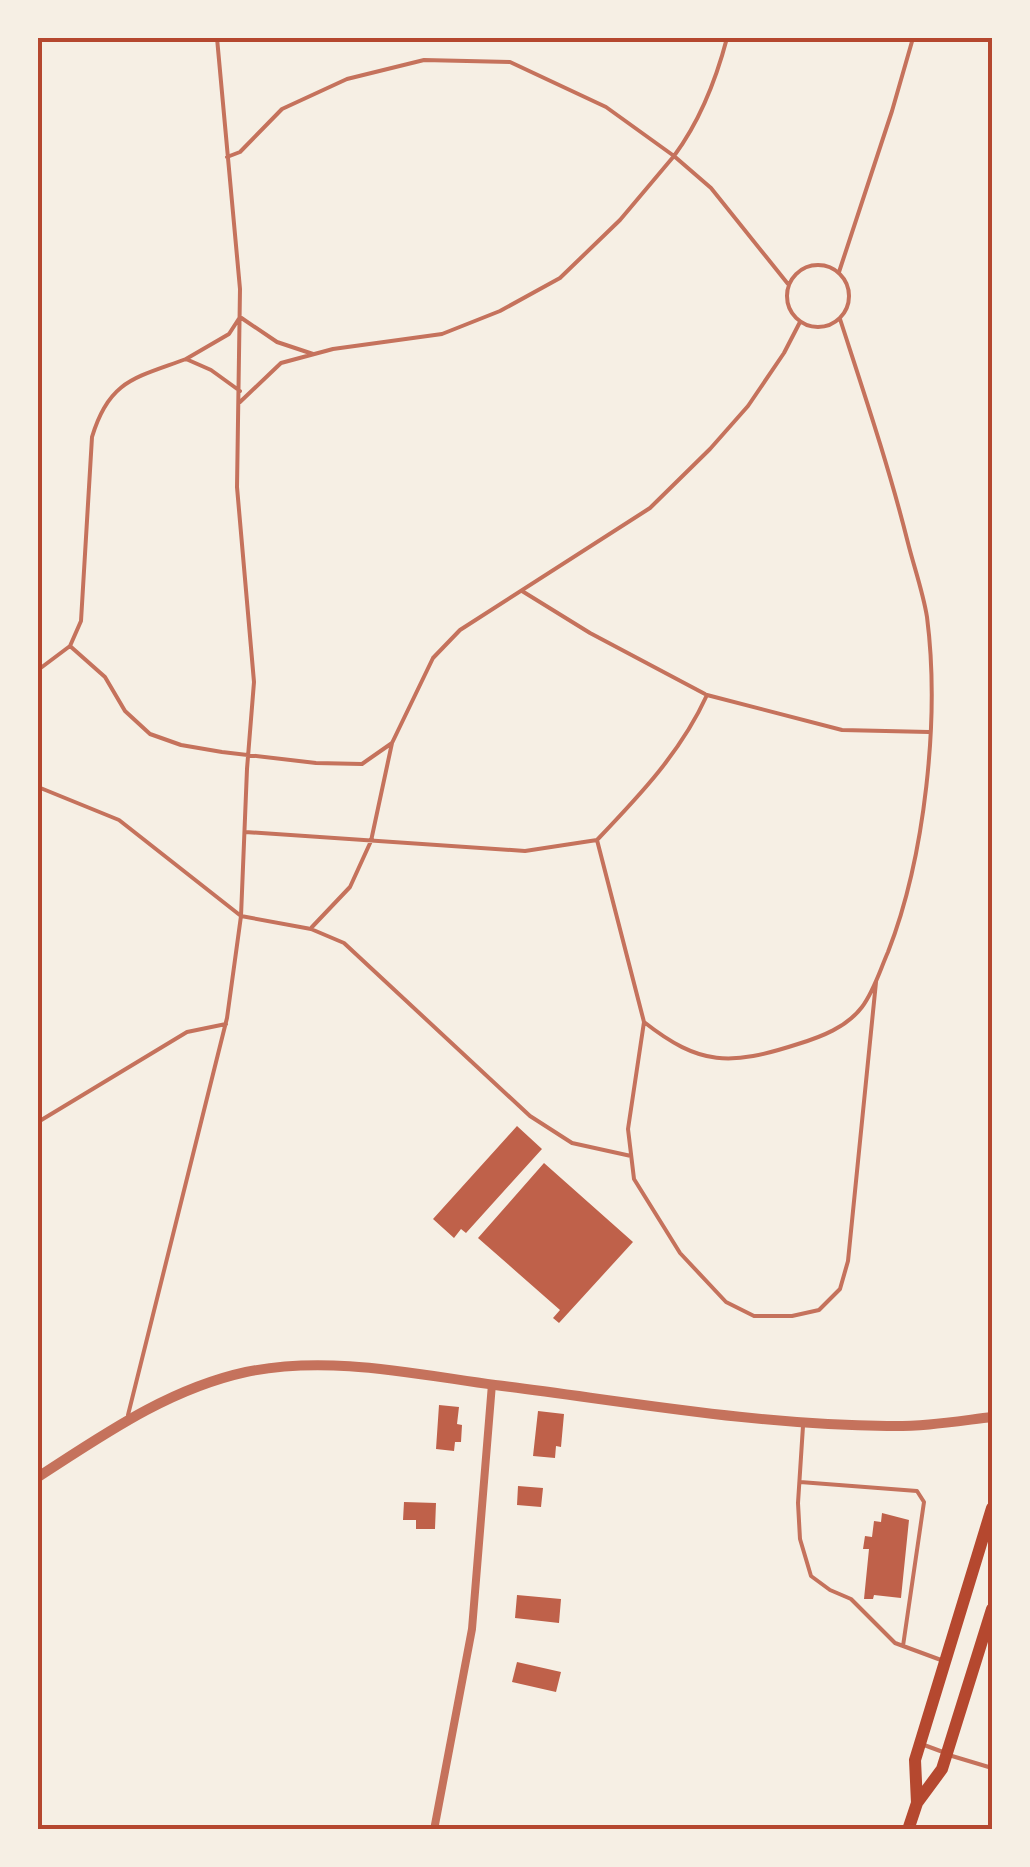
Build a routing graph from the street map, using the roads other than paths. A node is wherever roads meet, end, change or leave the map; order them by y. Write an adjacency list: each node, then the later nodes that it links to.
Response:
1 (217, 38): 5 (lane)
2 (728, 38): 4 (lane)
3 (912, 38): 6 (lane)
4 (674, 156): 5 (lane); 7 (lane); 11 (lane)
5 (227, 157): 8 (lane)
6 (839, 272): 7 (lane); 9 (lane)
7 (788, 284): 10 (lane)
8 (240, 317): 11 (lane); 12 (lane); 13 (lane)
9 (840, 319): 10 (lane); 19 (lane)
10 (800, 322): 15 (lane)
11 (313, 354): 14 (lane)
12 (186, 359): 13 (lane); 16 (lane)
13 (240, 391): 14 (lane)
14 (240, 402): 21 (lane)
15 (522, 591): 18 (lane); 20 (lane)
16 (70, 646): 17 (lane); 21 (lane)
17 (38, 670)
18 (707, 695): 19 (lane); 25 (lane)
19 (929, 732): 28 (lane)
20 (392, 743): 21 (lane); 24 (lane)
21 (248, 754): 23 (lane)
22 (38, 787): 26 (lane)
23 (245, 832): 24 (lane); 26 (lane)
24 (371, 840): 25 (lane); 27 (lane)
25 (597, 840): 29 (lane)
26 (242, 916): 27 (lane); 30 (lane)
27 (310, 928): 32 (lane)
28 (876, 982): 29 (lane); 32 (lane)
29 (644, 1022): 32 (lane)
30 (226, 1024): 31 (lane); 35 (lane)
31 (38, 1122)
32 (631, 1156)
33 (492, 1384): 35 (street); 36 (street); 47 (street)
34 (992, 1416): 36 (street)
35 (127, 1420): 37 (street)
36 (804, 1421): 38 (lane)
37 (38, 1477)
38 (800, 1482): 41 (lane); 41 (lane)
39 (992, 1508): 42 (main road)
40 (992, 1609): 44 (main road)
41 (904, 1646): 42 (lane)
42 (945, 1662): 43 (main road)
43 (920, 1744): 44 (lane); 46 (main road)
44 (947, 1754): 45 (lane); 46 (main road)
45 (992, 1768)
46 (916, 1803): 48 (main road)
47 (434, 1830)
48 (908, 1830)

